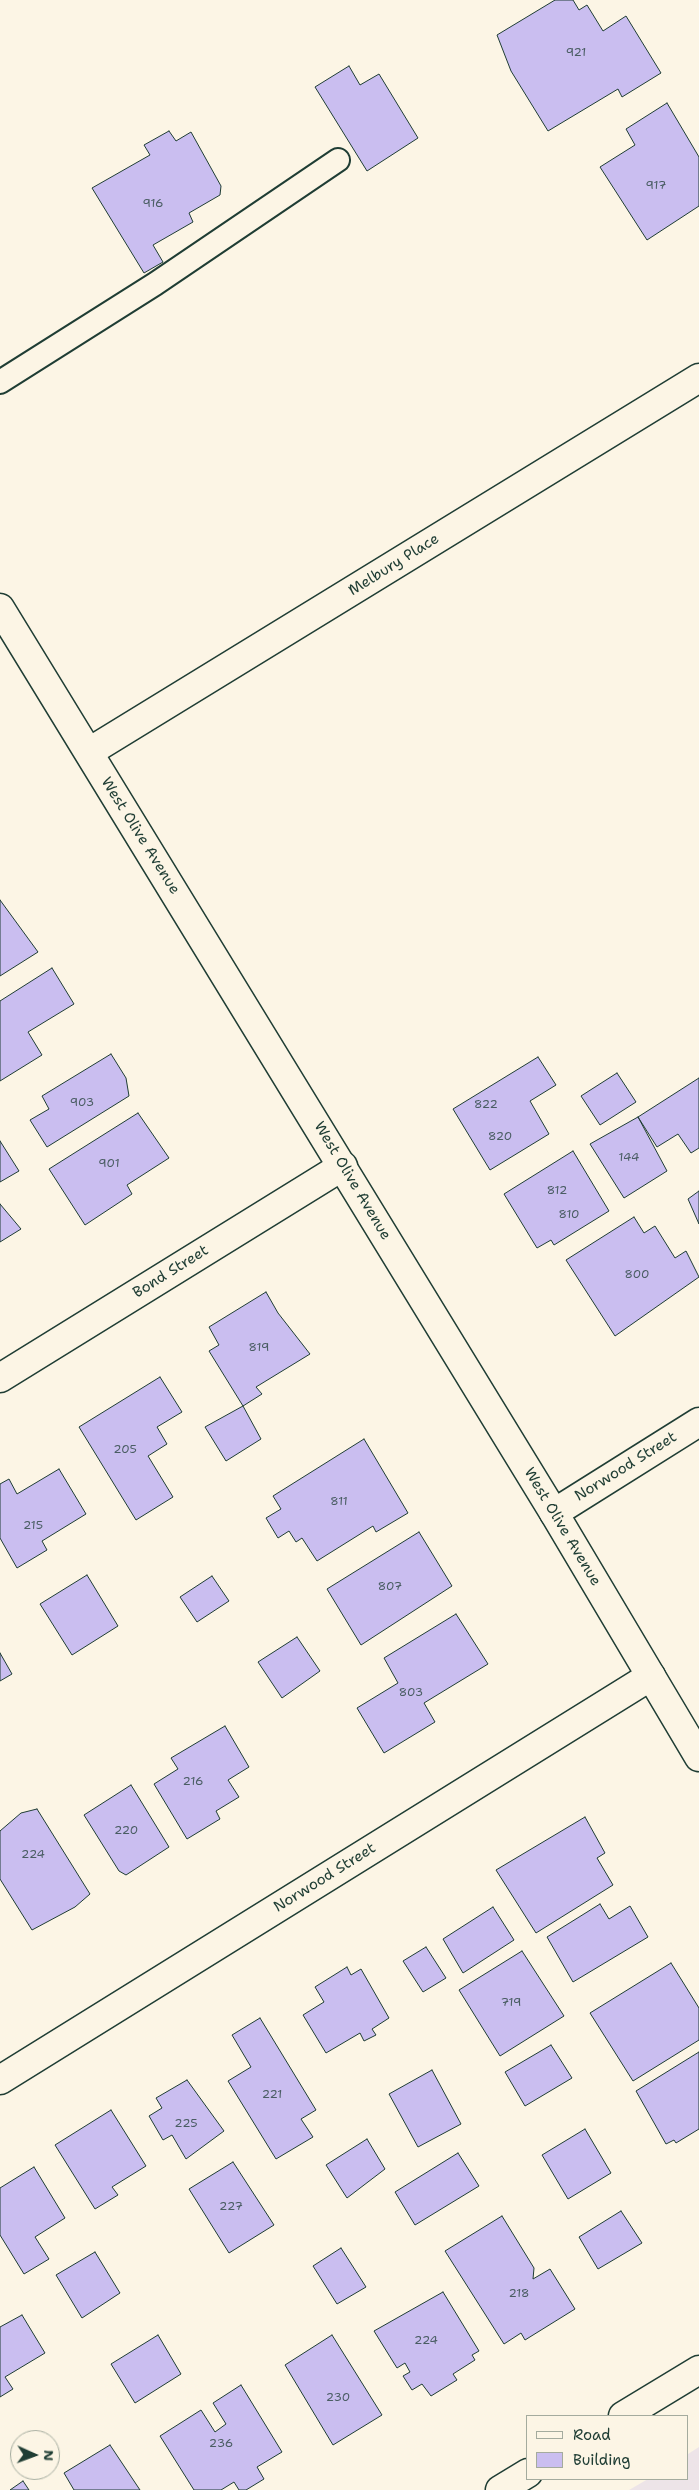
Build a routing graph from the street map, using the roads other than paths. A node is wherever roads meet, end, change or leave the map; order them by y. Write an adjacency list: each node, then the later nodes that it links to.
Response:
1 (338, 160): 3 (lane)
2 (699, 378): 5 (street, Melbury Place)
3 (0, 382)
4 (0, 608): 5 (street, West Olive Avenue)
5 (89, 752): 6 (street, West Olive Avenue)
6 (343, 1166): 7 (street, Bond Street); 9 (street, West Olive Avenue)
7 (0, 1378)
8 (699, 1422): 9 (street, Norwood Street)
9 (554, 1513): 10 (street, West Olive Avenue)
10 (651, 1676): 11 (street, West Olive Avenue); 12 (street, Norwood Street)
11 (699, 1757)
12 (0, 2080)
13 (699, 2370): 14 (street)
14 (625, 2415)
15 (526, 2474): 16 (street)
16 (500, 2490)

